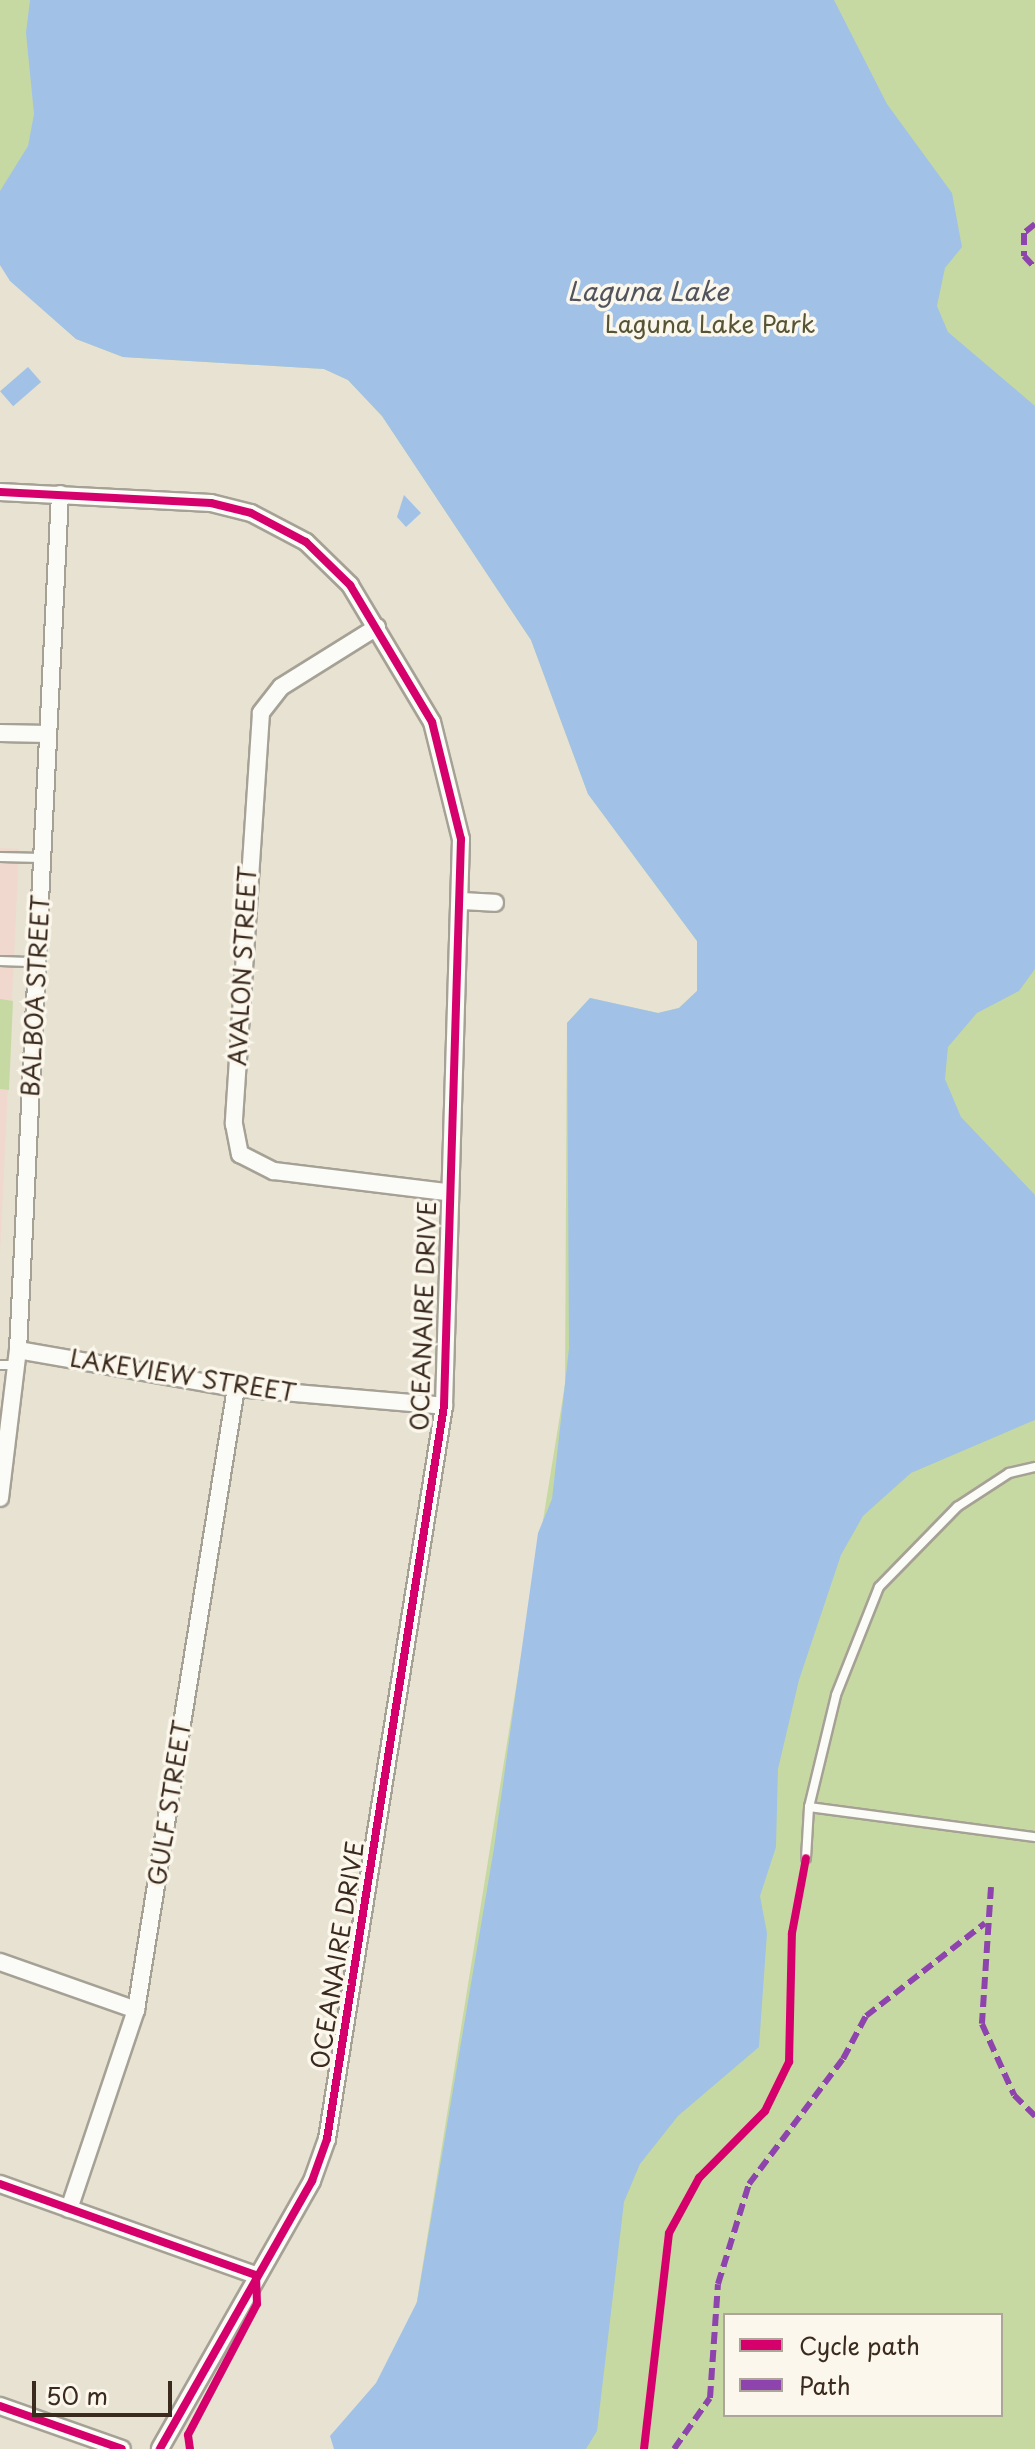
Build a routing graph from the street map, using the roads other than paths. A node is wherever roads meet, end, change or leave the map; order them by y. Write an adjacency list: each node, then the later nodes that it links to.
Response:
1 (0, 492): 2 (street, OCEANAIRE DRIVE)
2 (60, 494): 3 (street, OCEANAIRE DRIVE); 5 (street, BALBOA STREET)
3 (377, 627): 8 (street, OCEANAIRE DRIVE); 12 (street, AVALON STREET)
4 (0, 733): 5 (street)
5 (48, 734): 7 (street, BALBOA STREET)
6 (0, 857): 7 (lane)
7 (41, 858): 11 (street, BALBOA STREET)
8 (461, 901): 9 (street); 12 (street, OCEANAIRE DRIVE)
9 (495, 903)
10 (0, 961): 11 (lane)
11 (36, 962): 13 (street, BALBOA STREET)
12 (446, 1192): 15 (street, OCEANAIRE DRIVE)
13 (11, 1360): 14 (street, LAKEVIEW STREET); 17 (street, BALBOA STREET)
14 (236, 1388): 15 (street, LAKEVIEW STREET); 22 (street, GULF STREET)
15 (444, 1406): 25 (street, OCEANAIRE DRIVE)
16 (1035, 1467): 18 (lane)
17 (0, 1498)
18 (809, 1807): 19 (lane); 20 (lane)
19 (1035, 1837)
20 (806, 1858)
21 (0, 1962): 22 (street)
22 (136, 2010): 24 (street, GULF STREET)
23 (0, 2184): 24 (street)
24 (69, 2209): 25 (street)
25 (256, 2275): 28 (street, OCEANAIRE DRIVE)
26 (0, 2406): 27 (street)
27 (122, 2449)
28 (160, 2449)

